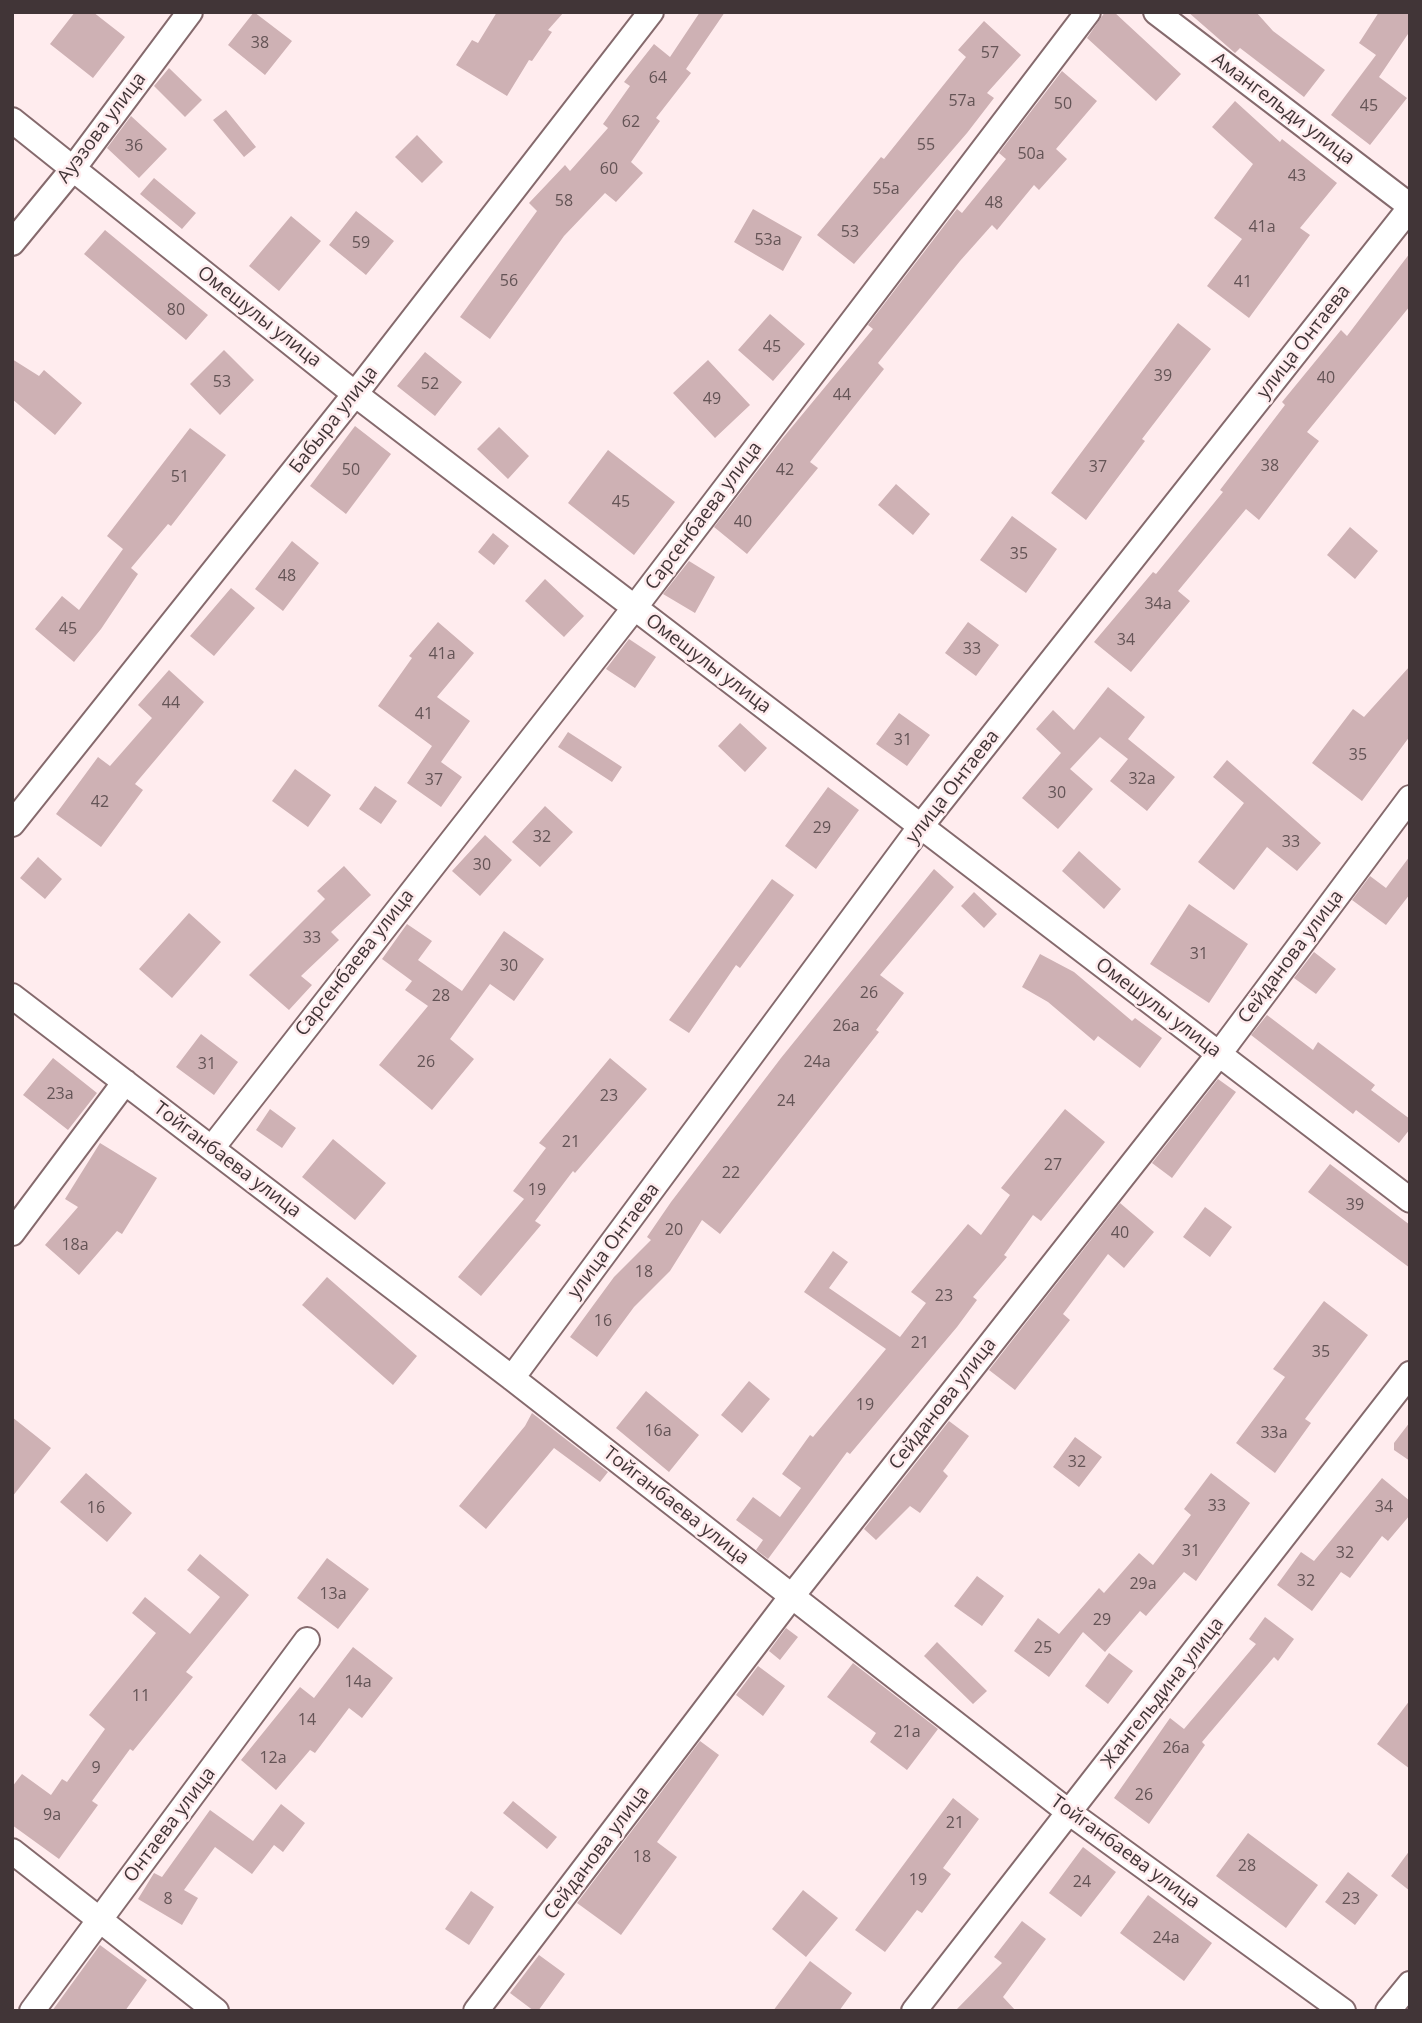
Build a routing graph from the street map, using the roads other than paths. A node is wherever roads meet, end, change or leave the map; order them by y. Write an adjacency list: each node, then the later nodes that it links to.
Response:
1 (190, 12): 6 (street, Ауэзова улица)
2 (651, 12): 9 (street, Бабыра улица)
3 (1088, 12): 10 (street, Сарсенбаева улица)
4 (1156, 12): 7 (street, Амангельди улица)
5 (12, 120): 6 (street, Омешулы улица)
6 (72, 170): 8 (street, Ауэзова улица); 9 (street, Омешулы улица)
7 (1410, 207): 13 (street, улица Онтаева)
8 (12, 243)
9 (355, 394): 10 (street, Омешулы улица); 12 (street, Бабыра улица)
10 (635, 607): 13 (street, Омешулы улица); 17 (street, Сарсенбаева улица)
11 (1410, 798): 15 (street, Сейданова улица)
12 (12, 824)
13 (921, 827): 15 (street, Омешулы улица); 21 (street, улица Онтаева)
14 (12, 996): 16 (street, Тойганбаева улица)
15 (1219, 1054): 18 (street, Омешулы улица); 22 (street, Сейданова улица)
16 (125, 1082): 17 (street, Тойганбаева улица); 19 (street)
17 (212, 1148): 21 (street, Тойганбаева улица)
18 (1410, 1200)
19 (12, 1233)
20 (1410, 1374): 24 (street, Жангельдина улица)
21 (512, 1378): 22 (street, Тойганбаева улица)
22 (792, 1596): 24 (street, Тойганбаева улица); 30 (street, Сейданова улица)
23 (307, 1640): 26 (street, Онтаева улица)
24 (1070, 1813): 31 (street, Жангельдина улица); 32 (street, Тойганбаева улица)
25 (12, 1851): 26 (street)
26 (99, 1921): 28 (street, Онтаева улица); 29 (street)
27 (1410, 1984): 33 (street)
28 (32, 2011)
29 (216, 2011)
30 (476, 2011)
31 (914, 2011)
32 (1343, 2011)
33 (1388, 2011)

